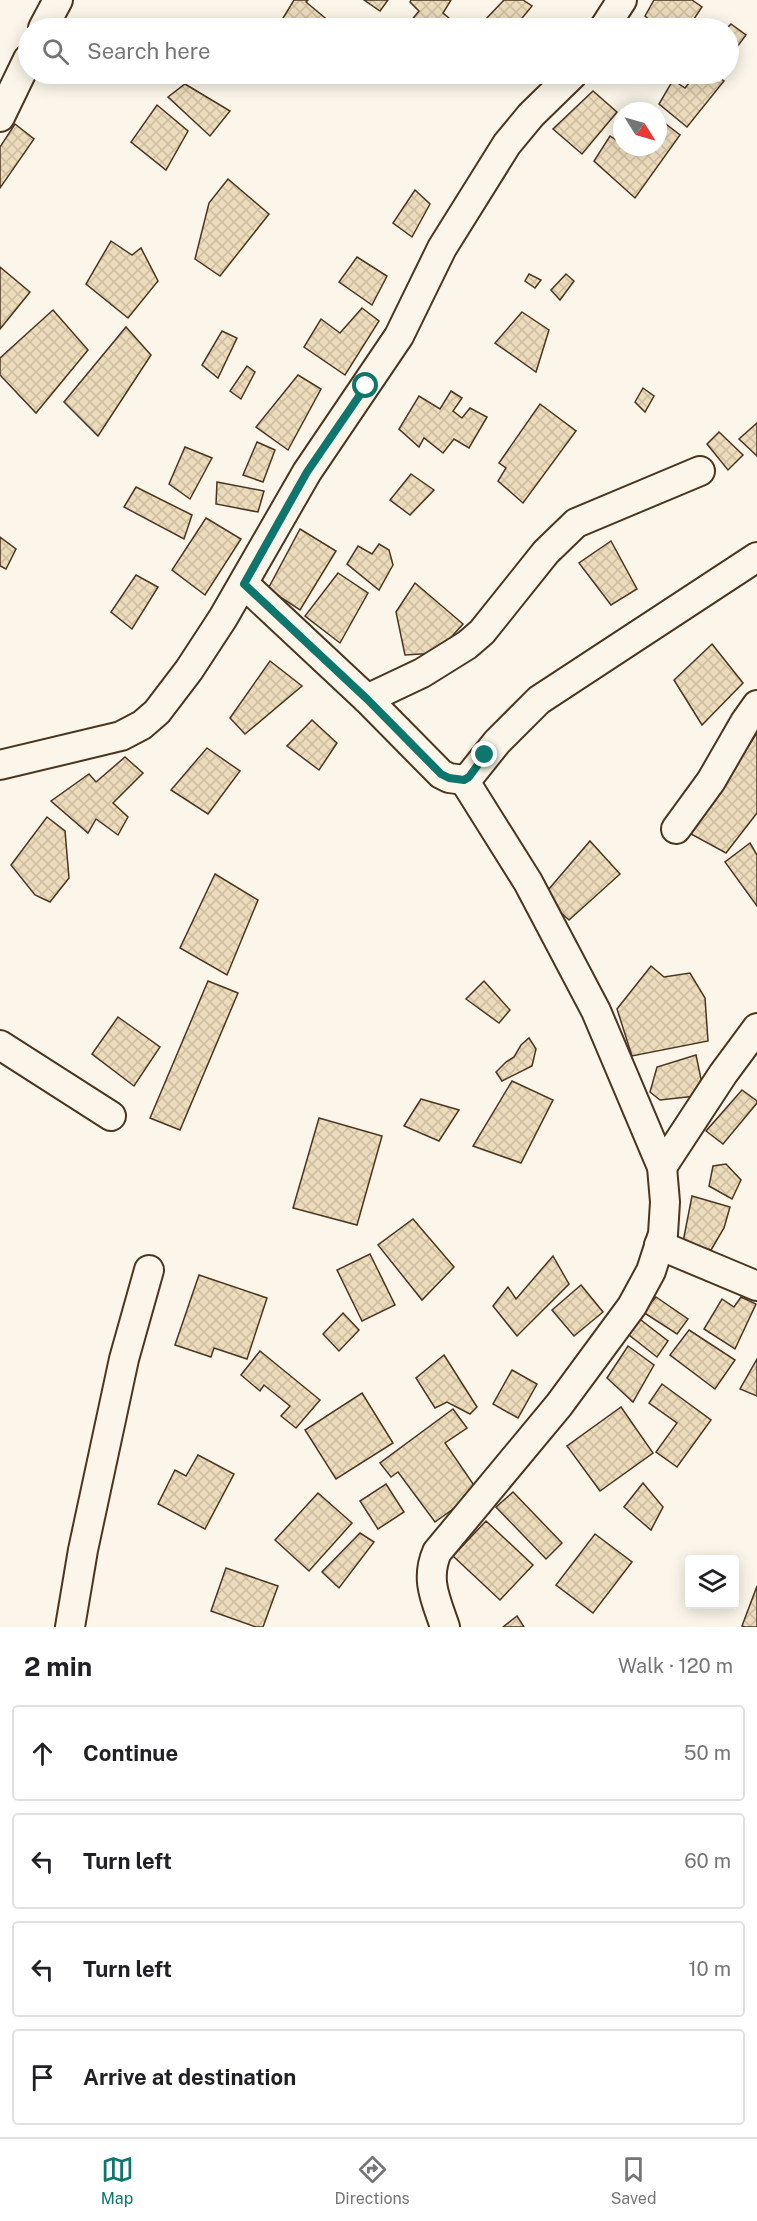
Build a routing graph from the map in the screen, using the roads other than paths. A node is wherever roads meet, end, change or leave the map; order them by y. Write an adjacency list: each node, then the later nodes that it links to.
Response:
1 (58, 0): 3 (street)
2 (622, 0): 4 (street)
3 (49, 18)
4 (610, 18)
5 (18, 80): 7 (street)
6 (563, 84): 10 (street)
7 (0, 117)
8 (700, 471): 11 (street)
9 (757, 557): 14 (street)
10 (244, 584): 11 (street); 13 (street)
11 (367, 699): 14 (street)
12 (757, 705): 15 (street)
13 (0, 765)
14 (464, 780): 19 (street)
15 (676, 828)
16 (757, 1028): 19 (street)
17 (0, 1045): 18 (street)
18 (111, 1116)
19 (662, 1167): 20 (street)
20 (659, 1245): 22 (street); 24 (street)
21 (149, 1270): 23 (street)
22 (757, 1286)
23 (70, 1627)
24 (445, 1627)

